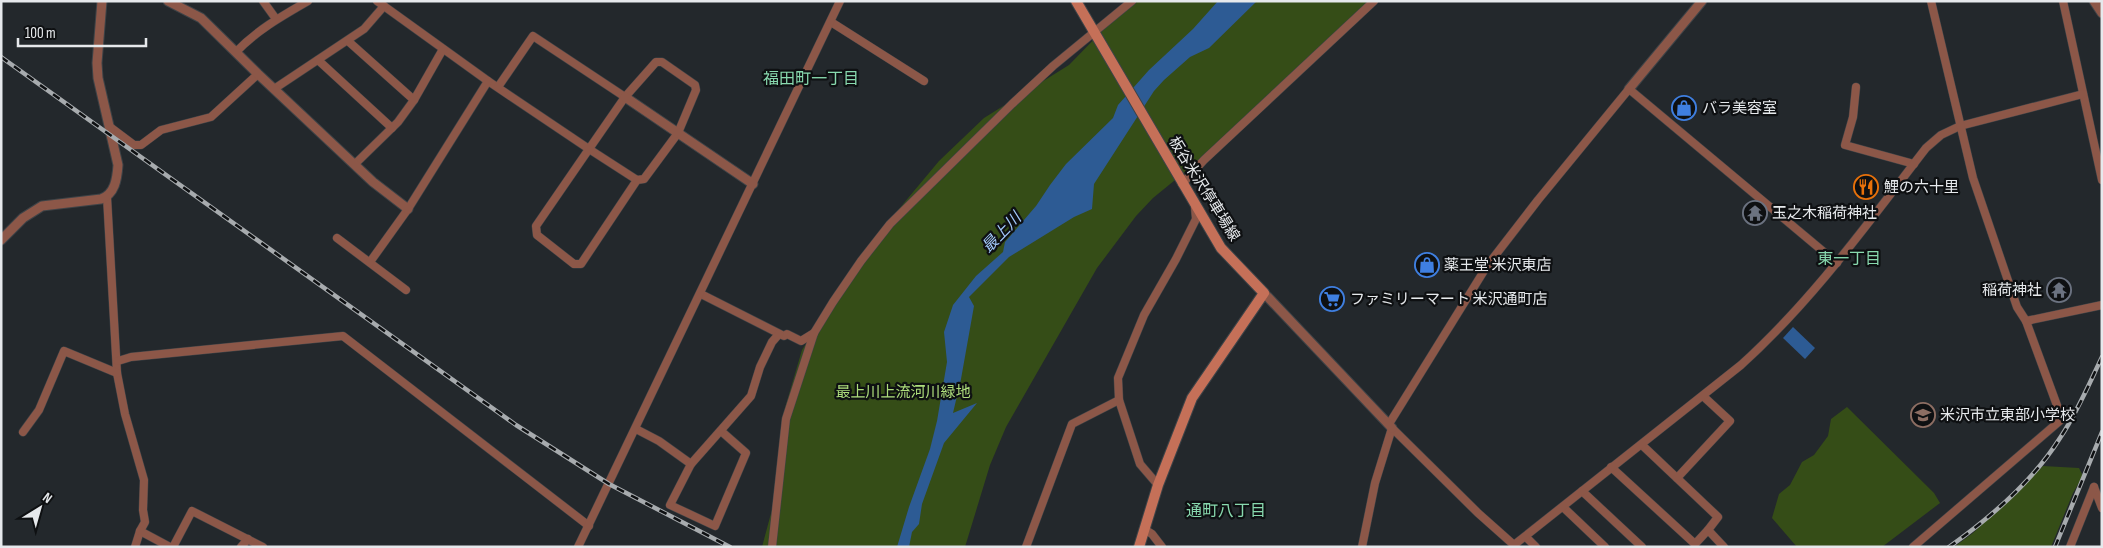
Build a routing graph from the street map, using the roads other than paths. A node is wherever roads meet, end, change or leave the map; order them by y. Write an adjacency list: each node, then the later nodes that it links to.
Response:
1 (102, 1): 34 (street)
2 (168, 1): 21 (street)
3 (263, 1): 16 (street)
4 (308, 1): 16 (street)
5 (377, 1): 14 (street)
6 (840, 1): 17 (street)
7 (1076, 1): 18 (main road, 板谷米沢停車場線)
8 (1132, 1): 18 (street)
9 (1374, 1): 41 (street)
10 (1702, 1): 29 (street)
11 (1931, 1): 33 (street)
12 (2063, 1): 30 (street)
13 (2094, 1): 15 (street)
14 (384, 6): 19 (street); 20 (street)
15 (2102, 13)
16 (276, 19): 21 (street)
17 (831, 22): 25 (street); 43 (street)
18 (1094, 32): 41 (main road, 板谷米沢停車場線); 56 (street)
19 (348, 41): 22 (street); 32 (street)
20 (443, 49): 24 (street); 32 (street)
21 (236, 52): 23 (street)
22 (318, 60): 28 (street); 35 (street)
23 (258, 74): 28 (street); 34 (street)
24 (488, 81): 26 (street); 46 (street)
25 (924, 81)
26 (498, 87): 31 (street); 37 (street)
27 (1856, 87): 39 (street)
28 (274, 89): 38 (street)
29 (1629, 89): 50 (street); 62 (street)
30 (2083, 94): 33 (street); 42 (street)
31 (625, 97): 36 (street); 36 (street); 37 (street)
32 (414, 100): 35 (street)
33 (1960, 126): 39 (street); 55 (street)
34 (110, 127): 44 (street)
35 (392, 128): 38 (street)
36 (678, 133): 40 (street); 43 (street)
37 (589, 148): 40 (street); 40 (street)
38 (355, 164): 46 (street)
39 (1914, 164): 50 (street)
40 (637, 180)
41 (1179, 180): 45 (main road, 板谷米沢停車場線)
42 (2102, 180)
43 (753, 184): 53 (street)
44 (107, 197): 48 (street); 58 (street)
45 (1195, 208): 52 (main road, 板谷米沢停車場線); 61 (street)
46 (408, 210): 49 (street)
47 (337, 238): 49 (street)
48 (1, 240)
49 (370, 262): 51 (street)
50 (1837, 262): 60 (street)
51 (406, 290)
52 (1264, 293): 62 (street); 70 (main road)
53 (701, 294): 57 (street); 63 (street)
54 (2102, 306): 55 (street)
55 (2026, 321): 94 (street)
56 (814, 333): 57 (street); 85 (street)
57 (779, 334): 64 (street)
58 (118, 361): 59 (street); 74 (street)
59 (117, 373): 65 (street); 77 (street)
60 (1703, 396): 66 (street); 69 (street)
61 (1119, 400): 70 (street); 86 (street)
62 (1390, 426): 78 (street); 89 (street)
63 (636, 429): 67 (street); 74 (street)
64 (721, 431): 67 (street); 67 (street)
65 (23, 432)
66 (1642, 445): 68 (street); 69 (street)
67 (691, 464)
68 (1611, 467): 71 (street); 76 (street)
69 (1677, 478): 76 (street)
70 (1158, 485): 75 (main road)
71 (1582, 492): 72 (street); 92 (street)
72 (1563, 507): 78 (street); 91 (street)
73 (2102, 508): 95 (street)
74 (589, 526): 84 (street)
75 (1144, 529): 87 (main road); 88 (street)
76 (1708, 530): 93 (street)
77 (140, 531): 80 (street); 81 (street)
78 (1526, 537): 90 (street)
79 (248, 539): 81 (street); 82 (street); 83 (street)
80 (135, 547)
81 (172, 547)
82 (241, 547)
83 (263, 547)
84 (578, 547)
85 (772, 547)
86 (1026, 547)
87 (1138, 547)
88 (1162, 547)
89 (1362, 547)
90 (1536, 547)
91 (1605, 547)
92 (1642, 547)
93 (1724, 547)
94 (1913, 547)
95 (2070, 547)

